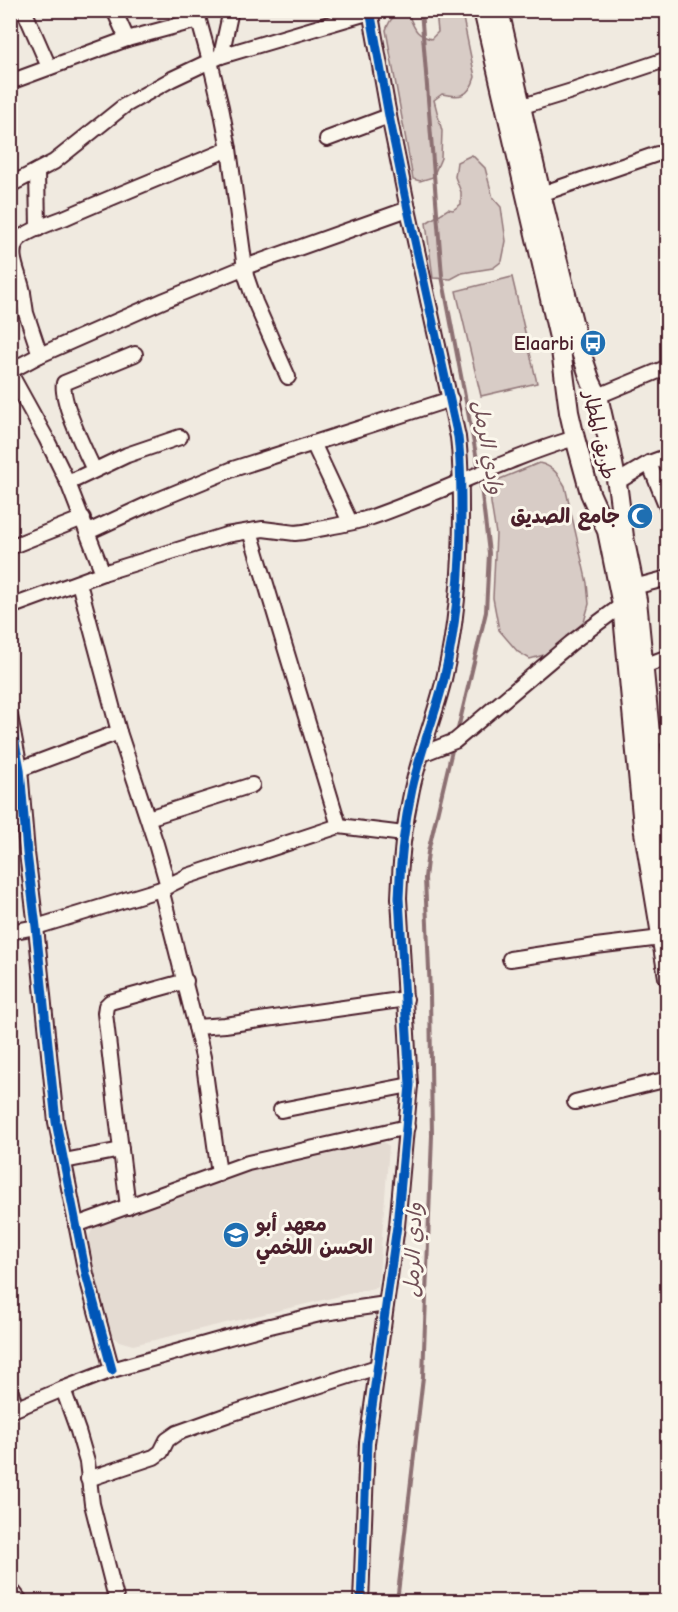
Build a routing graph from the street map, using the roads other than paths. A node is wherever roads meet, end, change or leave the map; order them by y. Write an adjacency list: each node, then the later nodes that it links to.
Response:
1 (24, 10): 10 (street)
2 (114, 10): 7 (street)
3 (231, 10): 8 (street)
4 (373, 11): 8 (street); 13 (street)
5 (197, 15): 7 (street); 8 (street)
6 (493, 18): 12 (main road, طريق المطار)
7 (128, 39): 10 (street)
8 (215, 58): 15 (street); 17 (street)
9 (668, 58): 12 (street)
10 (49, 67): 11 (street)
11 (10, 82)
12 (513, 109): 19 (main road, طريق المطار); 29 (main road, طريق المطار)
13 (389, 116): 14 (street); 20 (street)
14 (327, 139)
15 (229, 149): 21 (street); 22 (street)
16 (657, 153): 19 (street)
17 (37, 171): 18 (street); 21 (street)
18 (10, 185)
19 (541, 194): 30 (main road, طريق المطار)
20 (408, 209): 22 (street); 31 (street)
21 (38, 229): 23 (street)
22 (245, 267): 25 (street); 28 (street)
23 (17, 296): 25 (street)
24 (135, 354): 37 (street)
25 (40, 355): 27 (street)
26 (668, 367): 30 (street)
27 (10, 372): 39 (street)
28 (288, 377)
29 (567, 387): 30 (main road); 33 (main road, طريق المطار)
30 (594, 389): 40 (main road, طريق المطار)
31 (450, 399): 34 (street); 38 (street)
32 (180, 437): 37 (street)
33 (575, 438): 38 (street); 41 (main road, طريق المطار)
34 (313, 443): 44 (street); 45 (street)
35 (668, 456): 36 (street)
36 (649, 463): 40 (street); 42 (street)
37 (94, 470): 39 (street)
38 (460, 481): 44 (street); 58 (street)
39 (68, 483): 43 (street)
40 (617, 486): 41 (main road); 51 (main road, طريق المطار)
41 (590, 493): 51 (main road, طريق المطار)
42 (668, 510)
43 (82, 518): 45 (street); 47 (street)
44 (350, 522): 46 (street)
45 (88, 531): 48 (street)
46 (250, 531): 48 (street); 62 (street)
47 (10, 547)
48 (104, 573): 50 (street)
49 (668, 578): 51 (street)
50 (79, 583): 52 (street); 56 (street)
51 (631, 597): 54 (main road, طريق المطار); 58 (street)
52 (10, 607)
53 (668, 657): 54 (street)
54 (636, 667): 57 (main road, طريق المطار)
55 (10, 716): 59 (street)
56 (119, 732): 59 (street); 61 (street)
57 (651, 739): 65 (main road, طريق المطار); 68 (main road, طريق المطار)
58 (422, 754): 63 (street)
59 (17, 778): 66 (street)
60 (252, 785): 61 (street)
61 (148, 818): 64 (street)
62 (339, 826): 63 (street); 64 (street)
63 (404, 834): 72 (street)
64 (165, 888): 66 (street); 71 (street)
65 (668, 894)
66 (36, 927): 67 (street); 80 (street)
67 (10, 932)
68 (661, 938): 69 (street); 70 (main road, طريق المطار)
69 (510, 959)
70 (668, 977)
71 (186, 981): 73 (street); 79 (street)
72 (406, 999): 73 (street); 75 (street)
73 (196, 1028): 81 (street)
74 (668, 1078): 76 (street)
75 (410, 1085): 77 (street); 78 (street)
76 (575, 1102)
77 (281, 1110)
78 (407, 1127): 81 (street); 84 (street)
79 (121, 1150): 80 (street); 82 (street)
80 (64, 1161): 83 (street)
81 (219, 1174): 82 (street)
82 (128, 1207): 83 (street)
83 (76, 1226): 86 (street)
84 (386, 1304): 85 (street); 86 (street)
85 (377, 1367): 90 (street); 94 (street)
86 (112, 1370): 88 (street)
87 (10, 1389): 89 (street)
88 (63, 1389): 89 (street); 90 (street)
89 (13, 1410)
90 (88, 1479): 93 (street)
91 (10, 1592): 92 (street)
92 (21, 1602)
93 (117, 1602)
94 (361, 1602)

